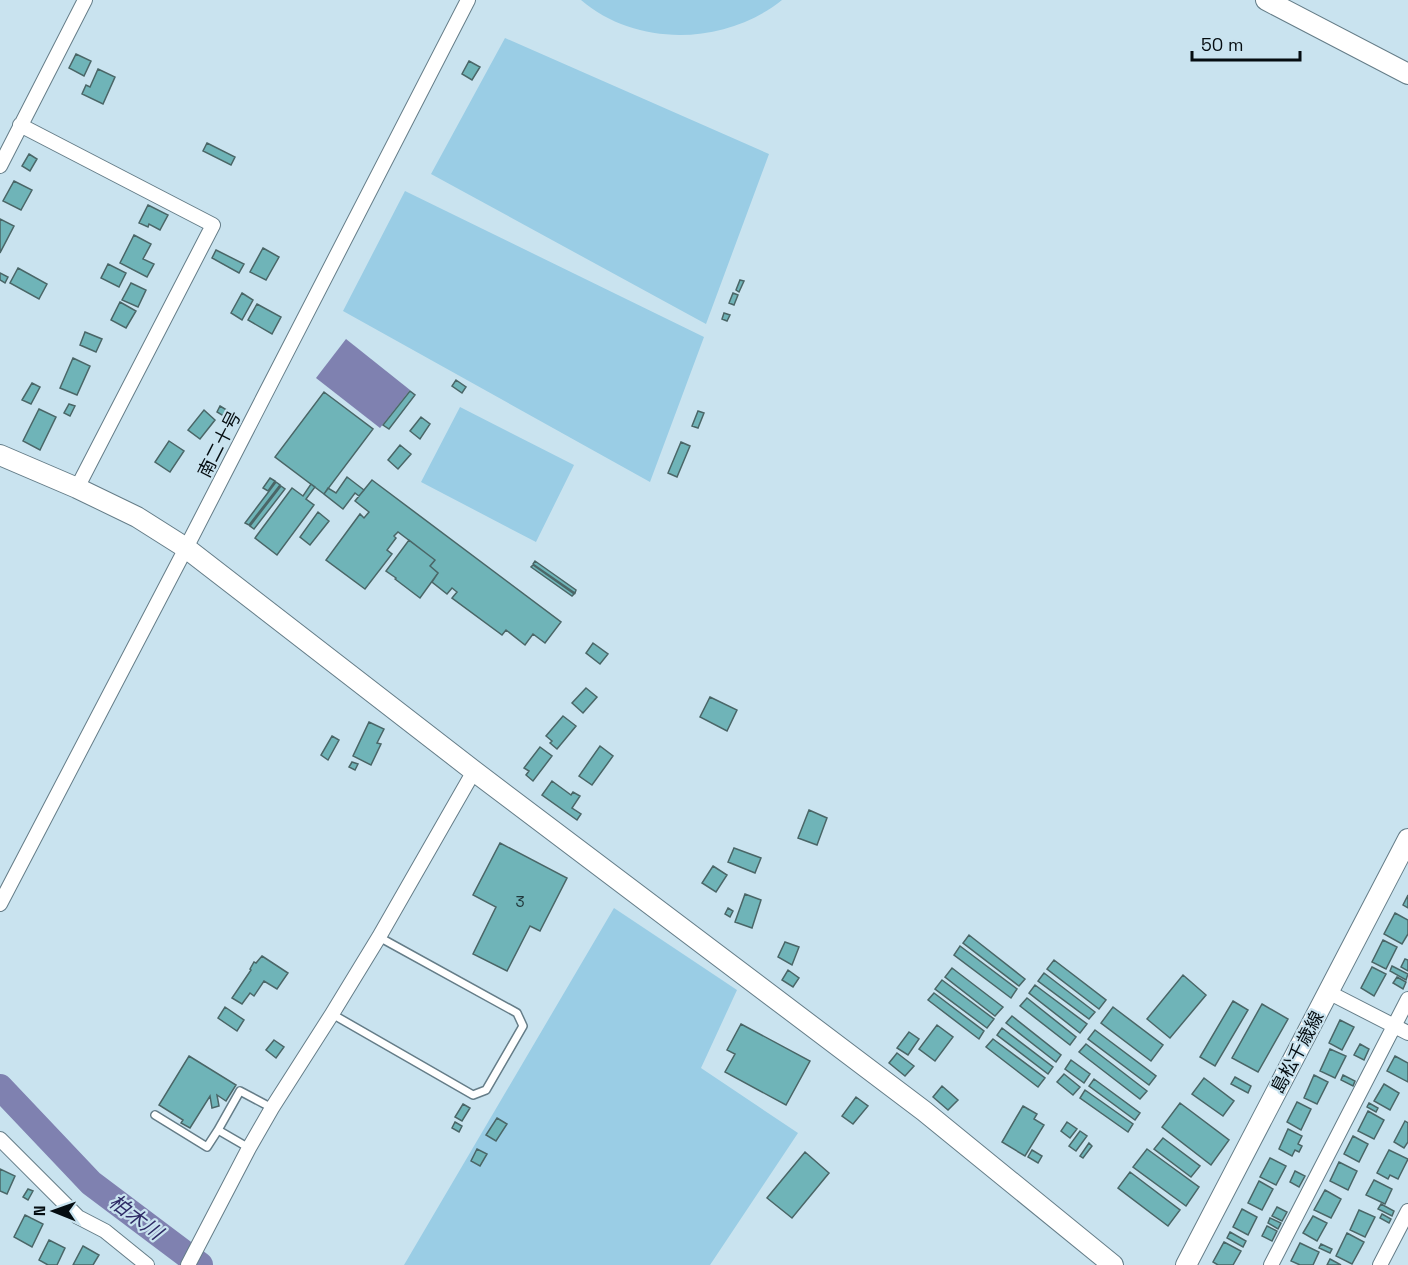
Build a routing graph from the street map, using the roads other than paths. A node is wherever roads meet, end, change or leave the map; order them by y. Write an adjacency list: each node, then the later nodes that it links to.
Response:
1 (85, 0): 5 (street)
2 (468, 0): 9 (street, 南二十号)
3 (1266, 0): 4 (street)
4 (1408, 74)
5 (20, 125): 6 (street); 8 (street)
6 (0, 166)
7 (0, 455): 8 (street)
8 (77, 488): 9 (street)
9 (186, 548): 10 (street); 12 (street, 南二十号)
10 (474, 771): 13 (street); 27 (street)
11 (1408, 839): 14 (street, 島松千歳線)
12 (0, 904)
13 (379, 937): 16 (street); 16 (lane)
14 (1328, 992): 17 (street); 28 (street, 島松千歳線)
15 (1408, 999): 17 (street)
16 (332, 1014): 19 (street)
17 (1394, 1026): 18 (street); 29 (street)
18 (1408, 1033)
19 (272, 1108): 21 (lane); 23 (street)
20 (155, 1115): 21 (lane)
21 (218, 1131): 23 (lane)
22 (0, 1141): 25 (street)
23 (249, 1148): 26 (street)
24 (1408, 1211): 30 (street)
25 (147, 1265)
26 (188, 1265)
27 (1113, 1265)
28 (1186, 1265)
29 (1271, 1265)
30 (1380, 1265)

